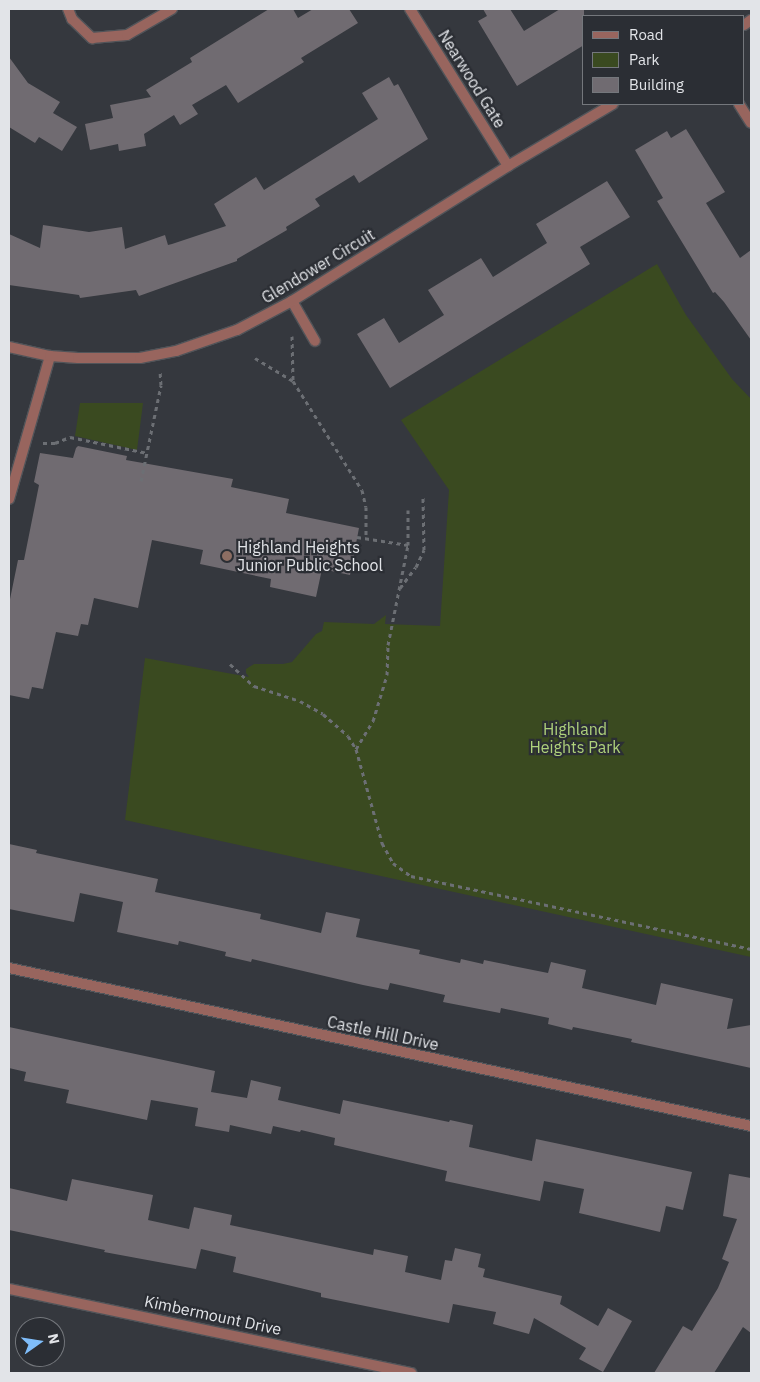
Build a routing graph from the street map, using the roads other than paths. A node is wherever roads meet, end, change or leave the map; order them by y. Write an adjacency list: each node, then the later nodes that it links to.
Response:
1 (68, 9): 2 (street)
2 (172, 9)
3 (410, 9): 7 (street, Nearwood Gate)
4 (611, 105): 7 (street, Glendower Circuit)
5 (740, 105): 6 (street)
6 (751, 123)
7 (508, 166): 8 (street, Glendower Circuit)
8 (292, 301): 9 (street); 11 (street, Glendower Circuit)
9 (315, 341)
10 (9, 348): 11 (street, Glendower Circuit)
11 (50, 356): 12 (street)
12 (9, 498)
13 (9, 968): 14 (street, Castle Hill Drive)
14 (751, 1126)
15 (9, 1289): 16 (street, Kimbermount Drive)
16 (411, 1373)

